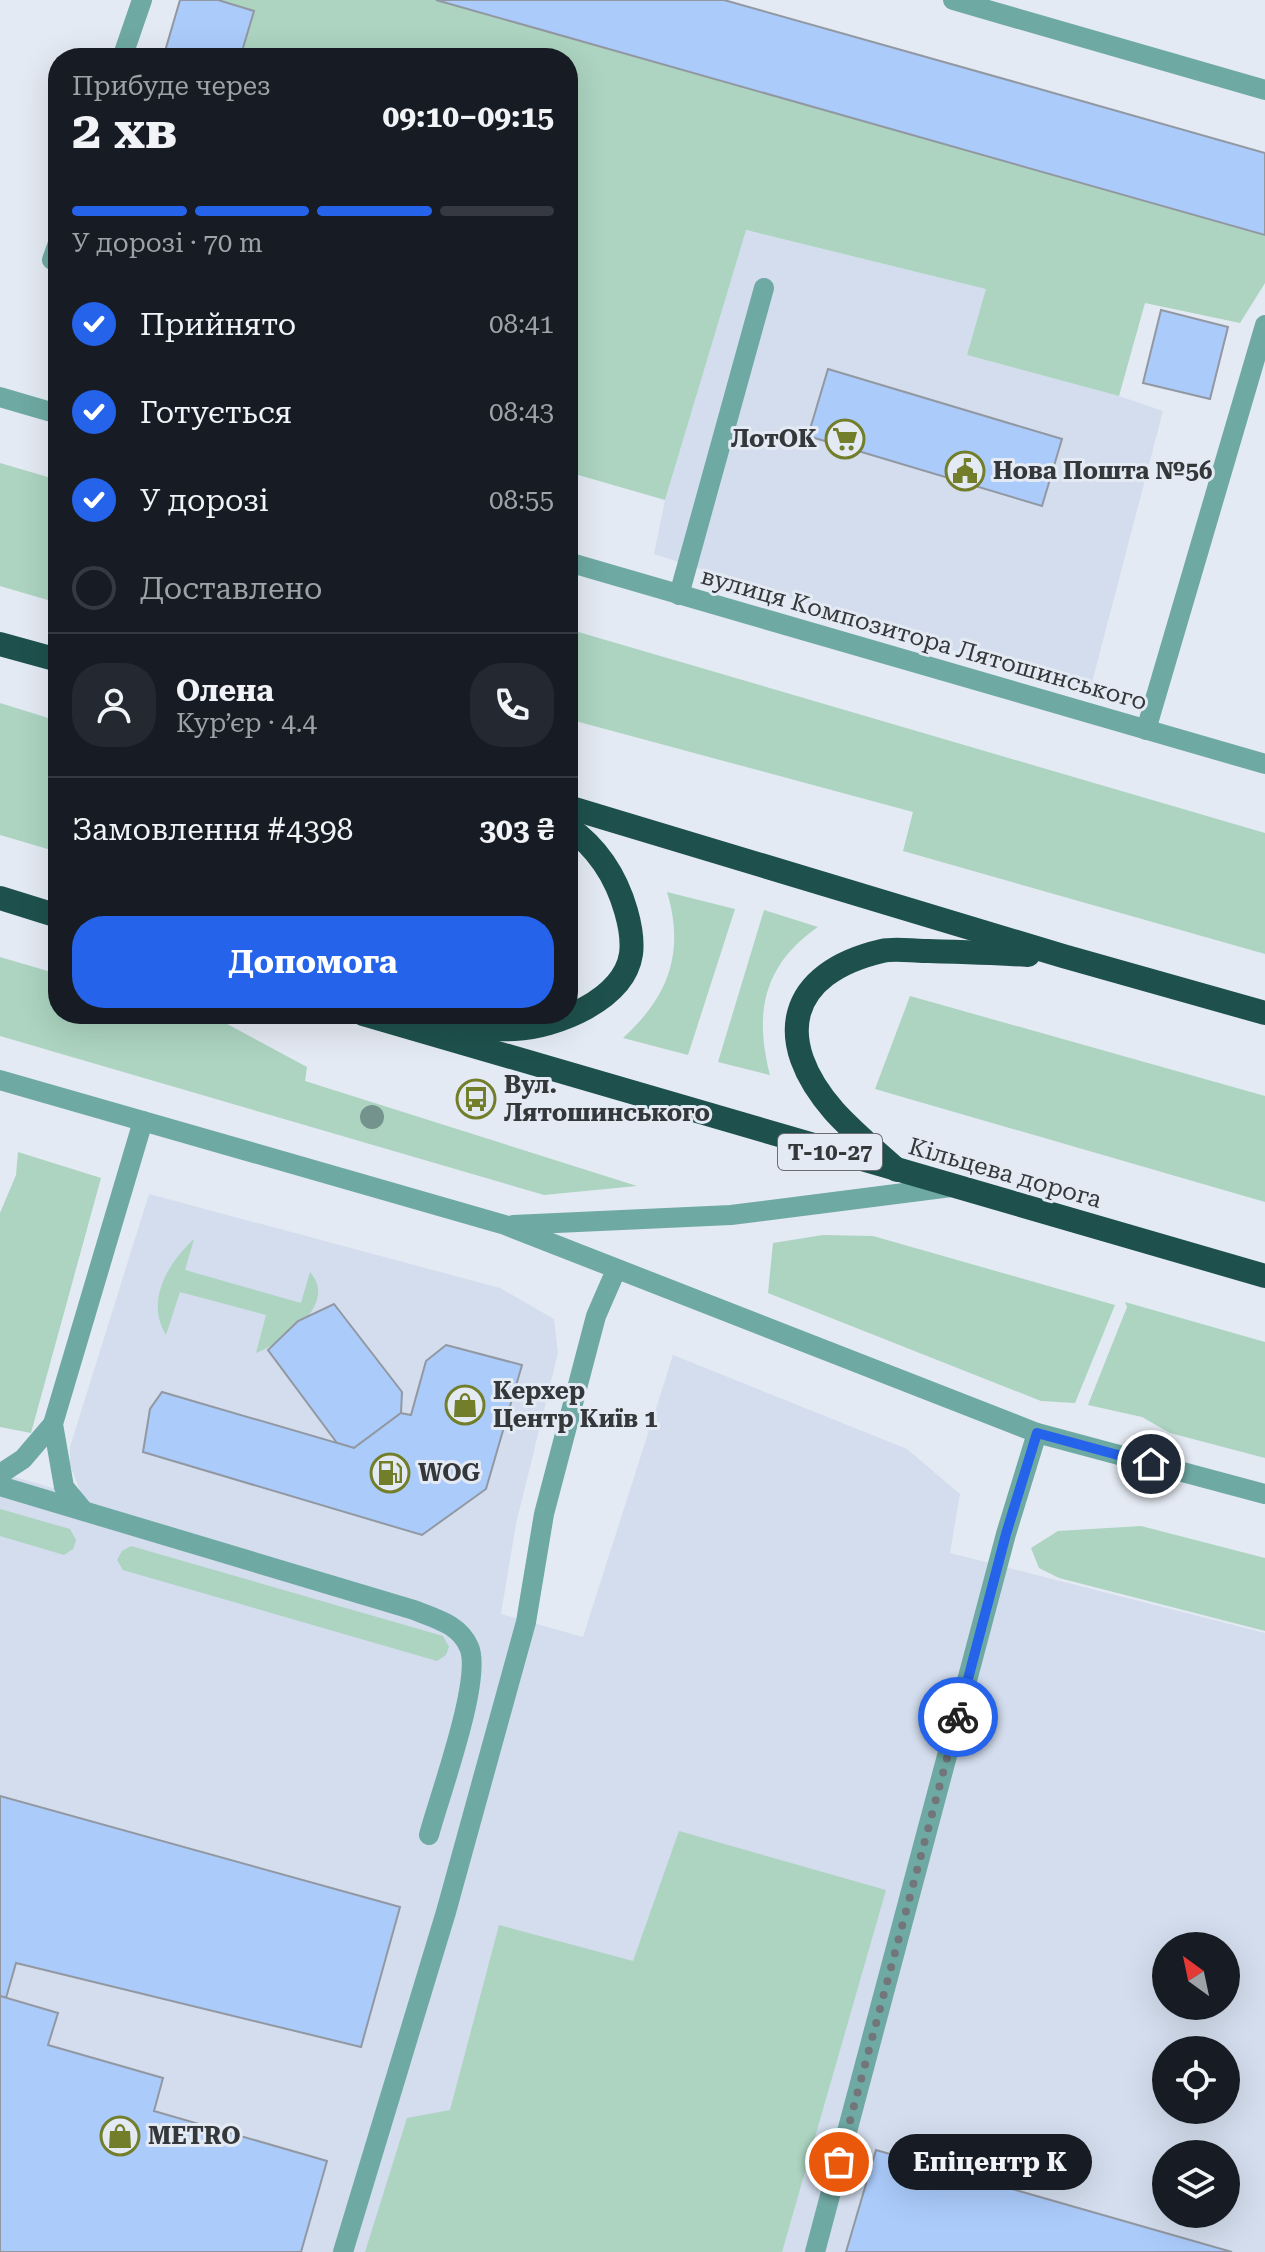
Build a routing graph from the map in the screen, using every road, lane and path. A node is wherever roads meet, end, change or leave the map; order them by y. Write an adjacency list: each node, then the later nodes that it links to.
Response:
1 (142, 0): 3 (street)
2 (953, 0): 4 (street)
3 (125, 48)
4 (1265, 90)
5 (764, 288): 10 (street)
6 (1265, 325): 13 (street)
7 (0, 397): 8 (street)
8 (48, 411)
9 (578, 565): 10 (street, вулиця Композитора Лятошинського)
10 (679, 595): 13 (street, вулиця Композитора Лятошинського)
11 (0, 644): 12 (highway)
12 (48, 657)
13 (1146, 730): 14 (street, вулиця Композитора Лятошинського)
14 (1265, 764)
15 (578, 810): 19 (highway)
16 (578, 836): 20 (highway)
17 (0, 898): 18 (highway)
18 (48, 913)
19 (1063, 956): 21 (highway); 27 (highway)
20 (578, 1011)
21 (1265, 1013)
22 (393, 1024): 24 (highway, Кільцева дорога / Т-10-27)
23 (535, 1024): 24 (highway)
24 (396, 1025): 27 (highway, Кільцева дорога / Т-10-27)
25 (0, 1080): 26 (street)
26 (143, 1121): 29 (street); 32 (street)
27 (900, 1172): 28 (highway, Кільцева дорога / Т-10-27)
28 (953, 1187): 29 (street); 31 (highway, Кільцева дорога / Т-10-27)
29 (505, 1225): 30 (street)
30 (616, 1270): 33 (street); 39 (street)
31 (1265, 1276)
32 (53, 1424): 34 (street); 37 (street)
33 (1037, 1433): 36 (street); 40 (street)
34 (0, 1474)
35 (0, 1486): 37 (street)
36 (1265, 1494)
37 (83, 1510): 38 (street)
38 (429, 1835)
39 (343, 2252)
40 (815, 2252)

